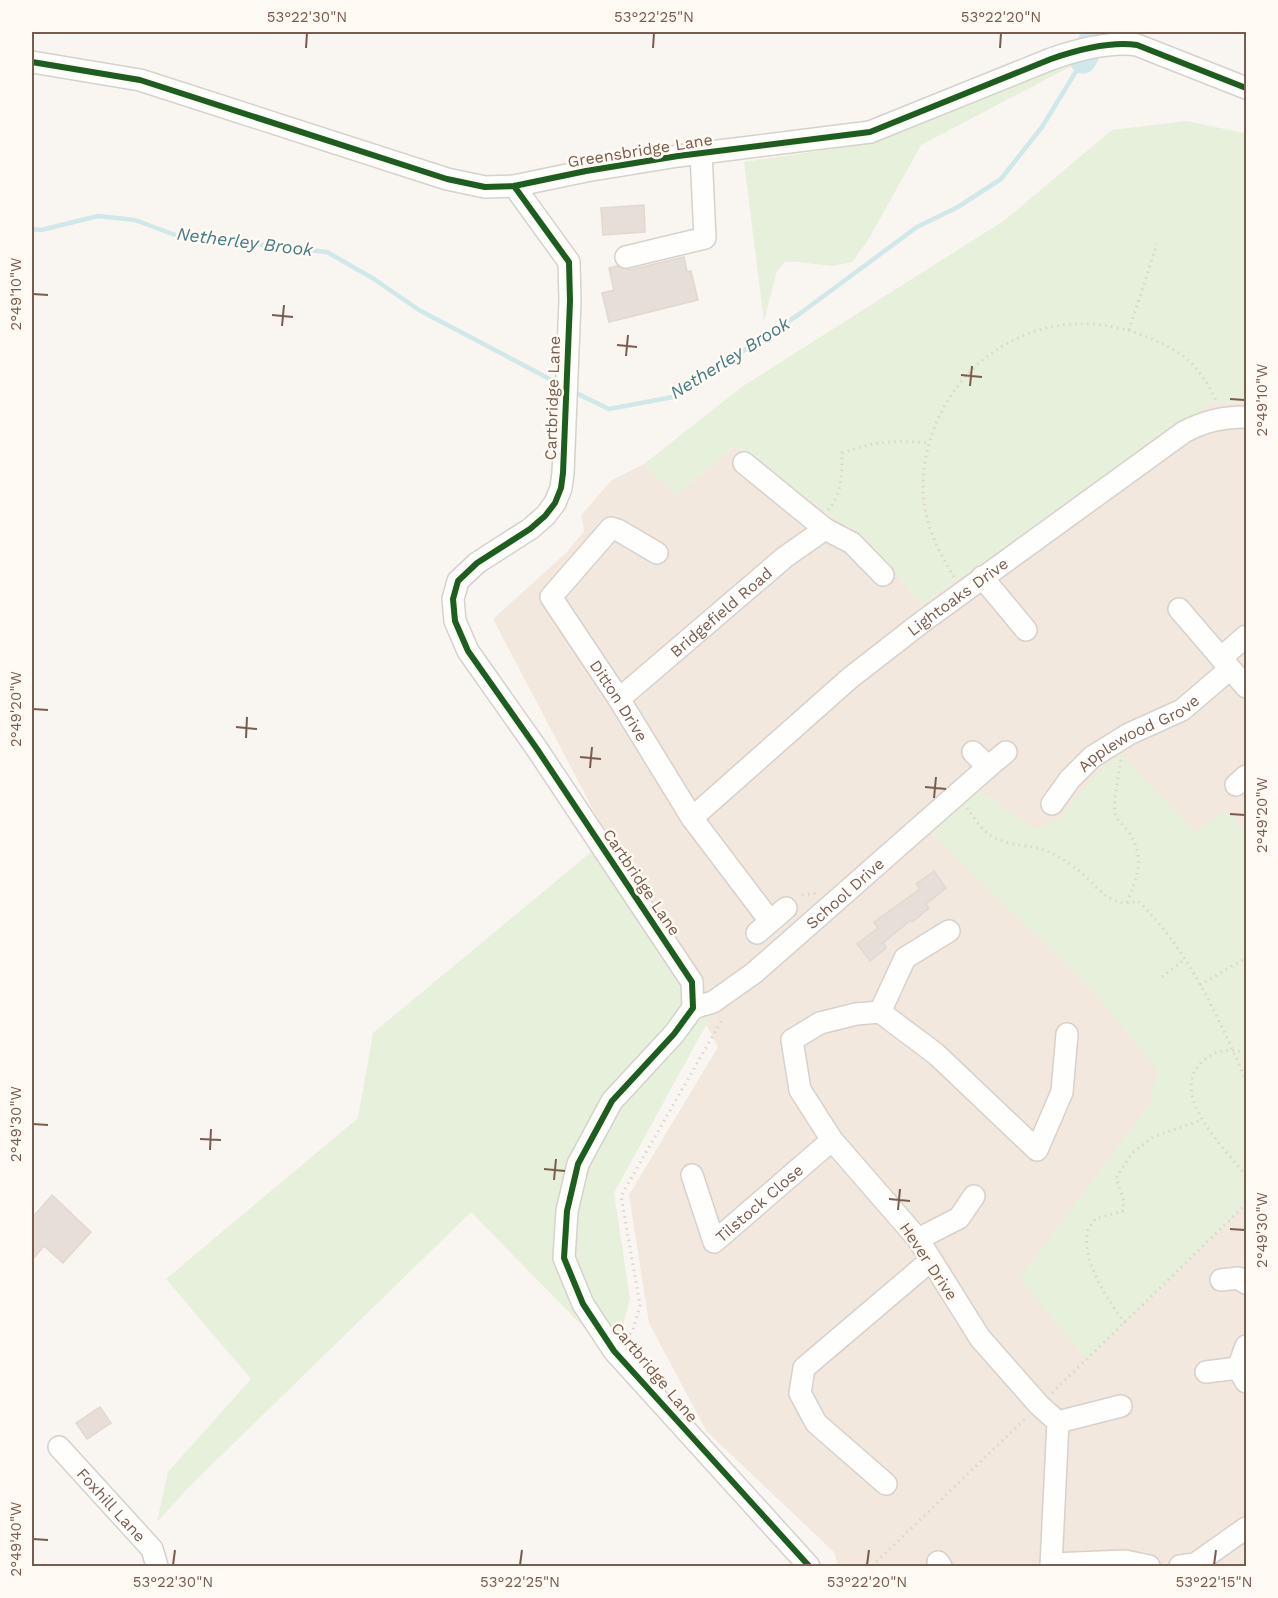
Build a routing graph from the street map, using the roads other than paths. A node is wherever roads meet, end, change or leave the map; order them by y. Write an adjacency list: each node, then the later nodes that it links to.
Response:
1 (32, 62): 4 (street, Greensbridge Lane)
2 (1246, 88): 3 (street, Greensbridge Lane)
3 (701, 153): 4 (street, Greensbridge Lane); 5 (street)
4 (514, 186): 25 (street, Cartbridge Lane)
5 (626, 257)
6 (1246, 417): 11 (street, Lightoaks Drive)
7 (744, 464): 8 (street)
8 (820, 525): 10 (street); 17 (street, Bridgefield Road)
9 (657, 553): 17 (street, Ditton Drive)
10 (883, 575)
11 (982, 578): 13 (street); 22 (street, Lightoaks Drive)
12 (1179, 609): 15 (street)
13 (1026, 631)
14 (1246, 636): 15 (street, Applewood Grove)
15 (1225, 664): 16 (street); 21 (street, Applewood Grove)
16 (1246, 687)
17 (619, 699): 22 (street, Ditton Drive)
18 (974, 752): 20 (street)
19 (1006, 752): 20 (street, School Drive)
20 (988, 767): 25 (street, School Drive)
21 (1052, 804)
22 (692, 818): 23 (street, Ditton Drive)
23 (771, 921)
24 (949, 931): 26 (street)
25 (693, 1008): 45 (street, Cartbridge Lane)
26 (880, 1012): 27 (street); 28 (street, Hever Drive)
27 (1067, 1034)
28 (832, 1140): 29 (street, Tilstock Close); 31 (street, Hever Drive)
29 (692, 1175)
30 (974, 1196): 31 (street)
31 (918, 1239): 32 (street, Hever Drive)
32 (930, 1260): 39 (street, Hever Drive); 41 (street)
33 (1221, 1280): 34 (street)
34 (1246, 1283)
35 (1246, 1346): 37 (street)
36 (1206, 1372): 37 (street)
37 (1242, 1375)
38 (1121, 1406): 39 (street)
39 (1058, 1422): 43 (street)
40 (59, 1447): 44 (street, Foxhill Lane)
41 (886, 1484)
42 (1246, 1528): 47 (street)
43 (1051, 1565): 46 (street)
44 (157, 1566)
45 (809, 1566)
46 (1149, 1566)
47 (1180, 1566)

